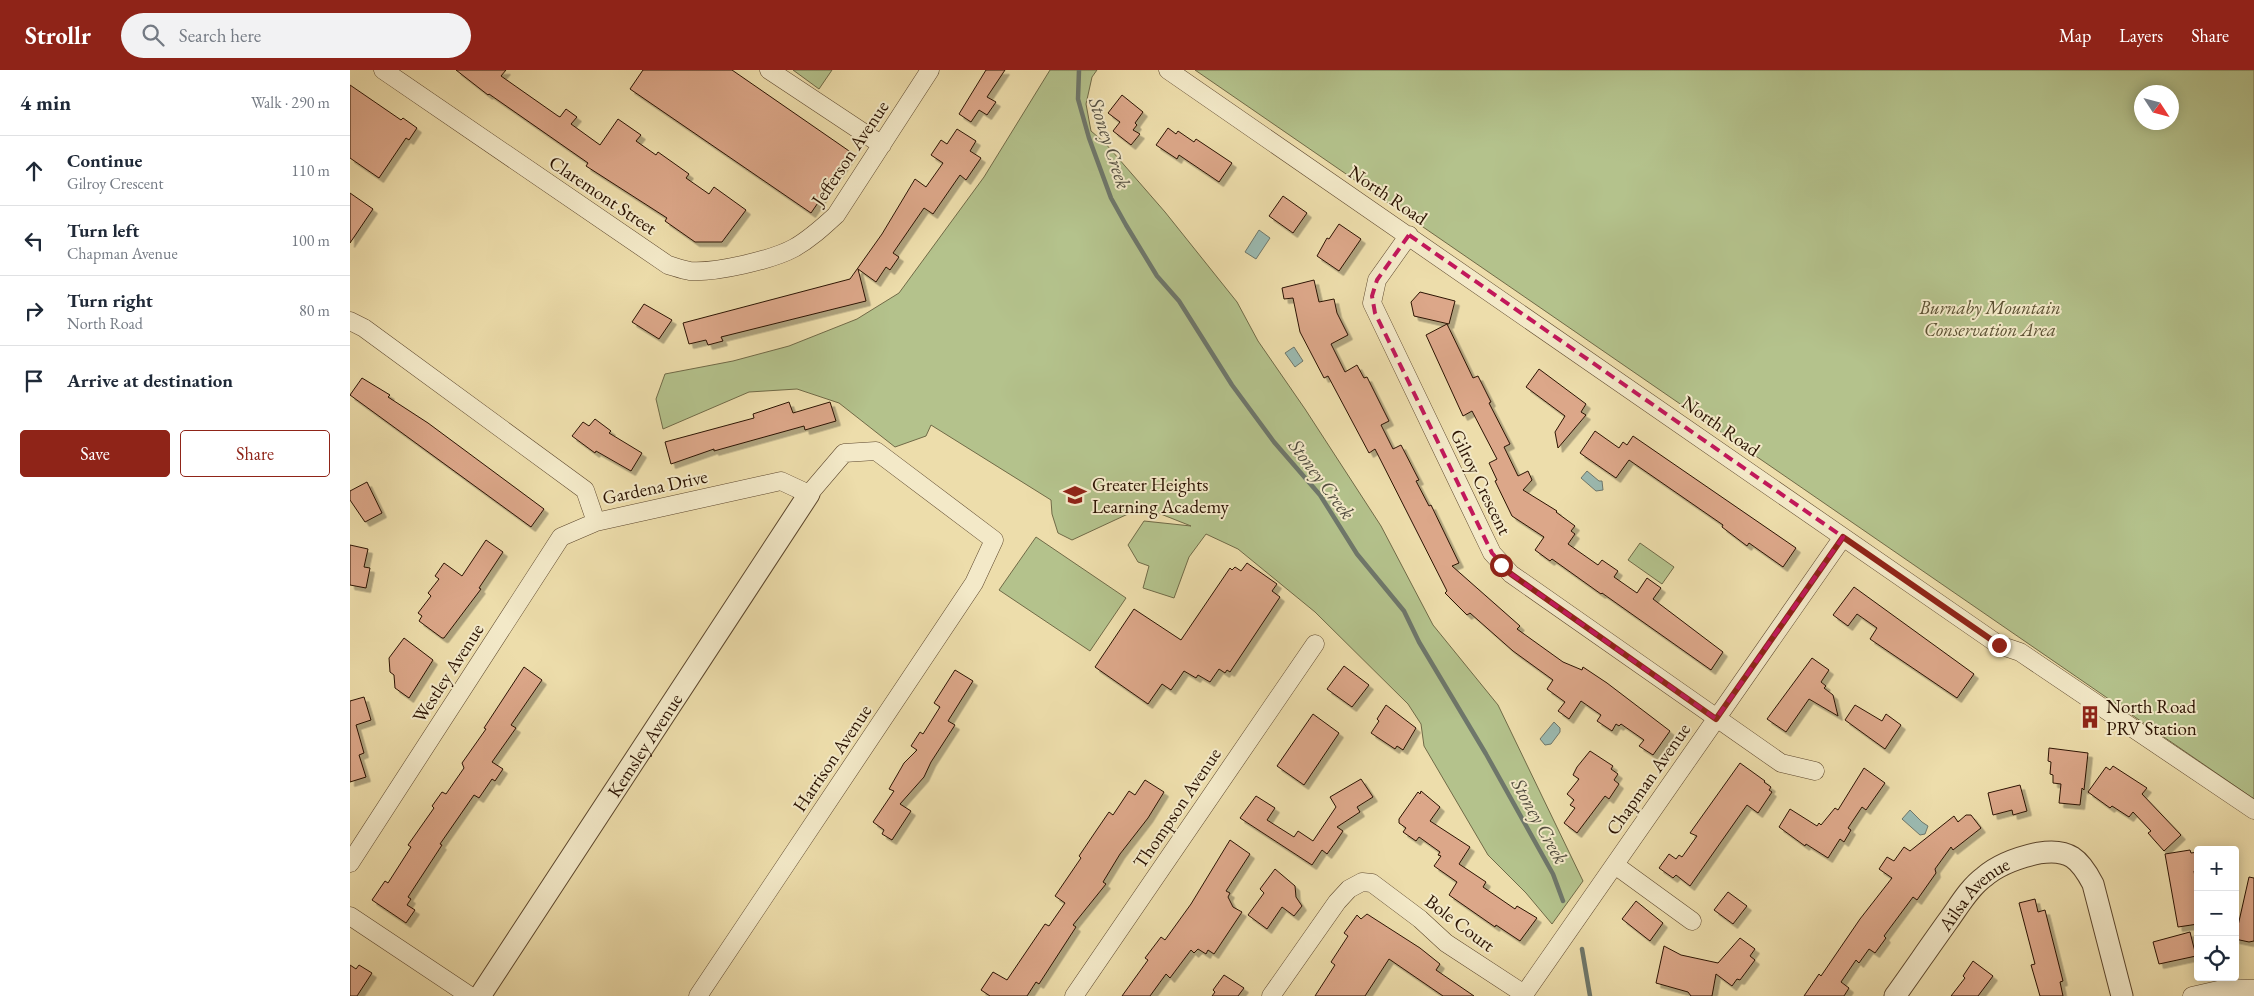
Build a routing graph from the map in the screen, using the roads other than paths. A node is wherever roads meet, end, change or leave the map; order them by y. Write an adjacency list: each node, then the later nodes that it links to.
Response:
1 (383, 70): 6 (street, Claremont Street)
2 (769, 70): 5 (street)
3 (930, 70): 5 (street, Jefferson Avenue)
4 (1168, 70): 7 (street, North Road)
5 (882, 145): 6 (street, Jefferson Avenue)
6 (818, 232)
7 (1409, 235): 11 (street, North Road); 13 (street, Gilroy Crescent)
8 (350, 322): 10 (street, Gardena Drive)
9 (808, 494): 10 (street, Gardena Drive); 23 (street, Kemsley Avenue); 24 (street, Harrison Avenue)
10 (596, 522): 16 (street, Westley Avenue)
11 (1843, 537): 13 (street, Chapman Avenue); 15 (street, North Road)
12 (1315, 644): 25 (street, Thompson Avenue)
13 (1716, 719): 14 (street, Gilroy Crescent); 17 (street, Chapman Avenue)
14 (1815, 771)
15 (2254, 810)
16 (351, 859)
17 (1614, 865): 19 (street); 21 (street, Chapman Avenue)
18 (350, 916): 22 (street)
19 (1692, 921)
20 (2254, 989): 29 (street)
21 (1524, 995): 26 (street, Bole Court)
22 (470, 996)
23 (480, 996)
24 (698, 996)
25 (1074, 996)
26 (1271, 996)
27 (1895, 996): 28 (street, Ailsa Avenue)
28 (2122, 996)
29 (2192, 996)

